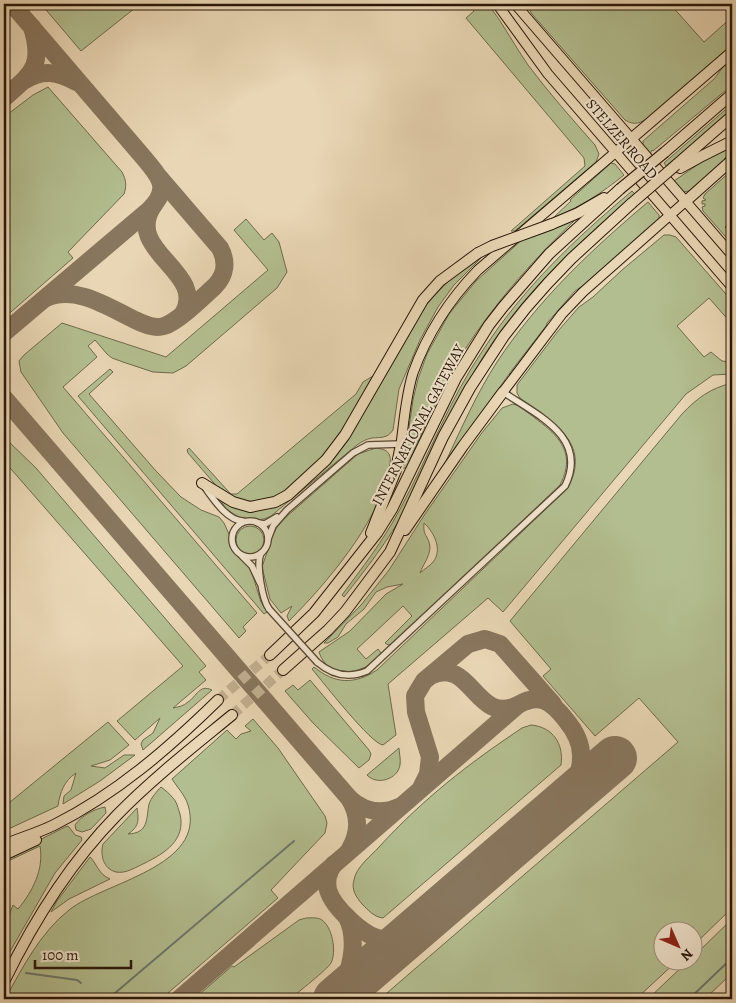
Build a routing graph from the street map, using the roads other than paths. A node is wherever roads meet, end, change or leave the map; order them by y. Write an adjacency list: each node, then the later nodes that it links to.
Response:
1 (497, 4): 10 (main road, STELZER ROAD)
2 (515, 4): 4 (main road, STELZER ROAD)
3 (522, 4): 4 (main road)
4 (530, 22): 8 (main road, STELZER ROAD)
5 (732, 52): 8 (highway)
6 (732, 94): 13 (highway, INTERNATIONAL GATEWAY, bridge)
7 (732, 116): 12 (highway)
8 (631, 139): 10 (main road); 14 (main road, STELZER ROAD)
9 (732, 141): 12 (highway)
10 (615, 152): 15 (main road, STELZER ROAD); 19 (main road)
11 (732, 160): 14 (highway)
12 (678, 167): 26 (highway, INTERNATIONAL GATEWAY, bridge)
13 (620, 190): 20 (highway, bridge); 28 (highway, INTERNATIONAL GATEWAY)
14 (686, 201): 15 (main road); 16 (main road, STELZER ROAD)
15 (670, 215): 17 (main road, STELZER ROAD); 18 (main road)
16 (732, 255)
17 (732, 287)
18 (504, 392): 26 (highway); 29 (street, bridge)
19 (401, 444): 21 (street); 28 (highway)
20 (202, 483): 22 (street)
21 (287, 510): 23 (street); 24 (street)
22 (245, 521): 23 (street); 27 (street)
23 (258, 523): 24 (street)
24 (268, 539): 25 (street)
25 (262, 552): 27 (street); 29 (street)
26 (390, 552): 31 (highway, INTERNATIONAL GATEWAY)
27 (240, 554): 29 (street)
28 (358, 559): 30 (highway, INTERNATIONAL GATEWAY)
29 (262, 588)
30 (270, 655)
31 (283, 670)
32 (218, 700): 34 (highway)
33 (232, 715): 37 (highway)
34 (74, 814): 35 (highway); 36 (highway)
35 (4, 845)
36 (4, 855)
37 (4, 982)

